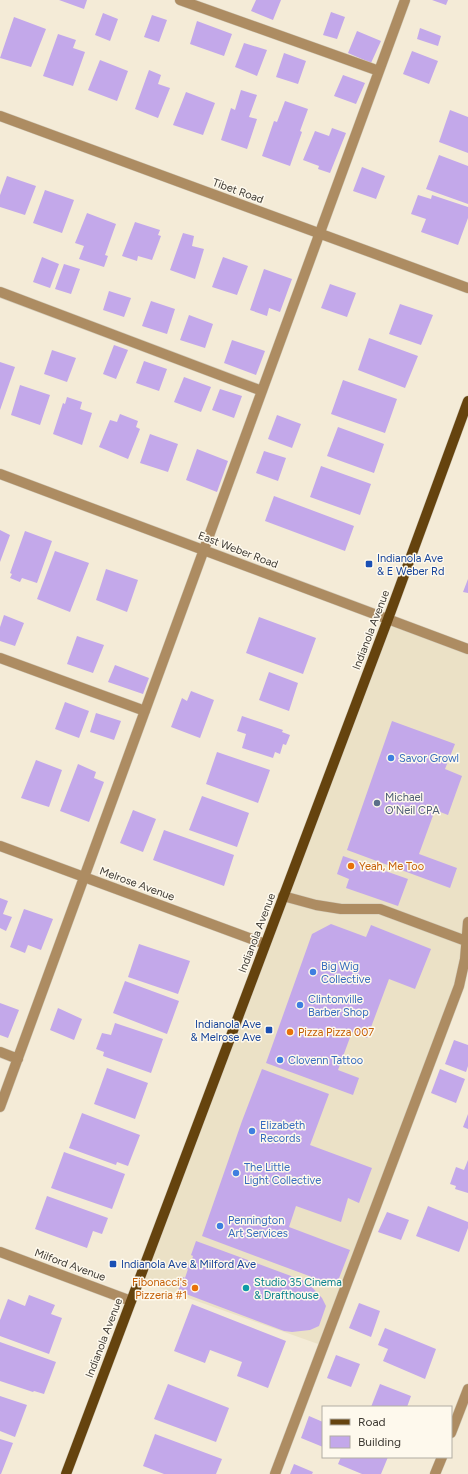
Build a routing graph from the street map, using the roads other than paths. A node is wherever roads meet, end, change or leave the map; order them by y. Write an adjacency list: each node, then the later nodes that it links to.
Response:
1 (180, 0): 3 (street)
2 (405, 0): 3 (street)
3 (379, 72): 5 (street)
4 (0, 116): 5 (street, Tibet Road)
5 (320, 233): 6 (street, Tibet Road); 8 (street)
6 (468, 288)
7 (0, 292): 8 (street)
8 (262, 391): 11 (street)
9 (468, 400): 12 (main road, Indianola Avenue)
10 (0, 474): 11 (street, East Weber Road)
11 (204, 550): 12 (street, East Weber Road); 15 (street)
12 (388, 619): 13 (street, East Weber Road); 18 (main road, Indianola Avenue)
13 (468, 649)
14 (0, 658): 15 (street)
15 (145, 711): 17 (street)
16 (0, 846): 17 (street, Melrose Avenue)
17 (84, 877): 21 (street, Melrose Avenue); 23 (street)
18 (283, 896): 20 (street); 21 (main road, Indianola Avenue)
19 (468, 922): 20 (street)
20 (466, 941): 31 (street)
21 (265, 944): 26 (main road, Indianola Avenue)
22 (0, 1052): 23 (street)
23 (18, 1059): 24 (street)
24 (0, 1107)
25 (0, 1252): 26 (street, Milford Avenue)
26 (131, 1301): 30 (main road, Indianola Avenue)
27 (468, 1388): 28 (street)
28 (452, 1430)
29 (442, 1458): 32 (street)
30 (66, 1474)
31 (275, 1474)
32 (436, 1474)

